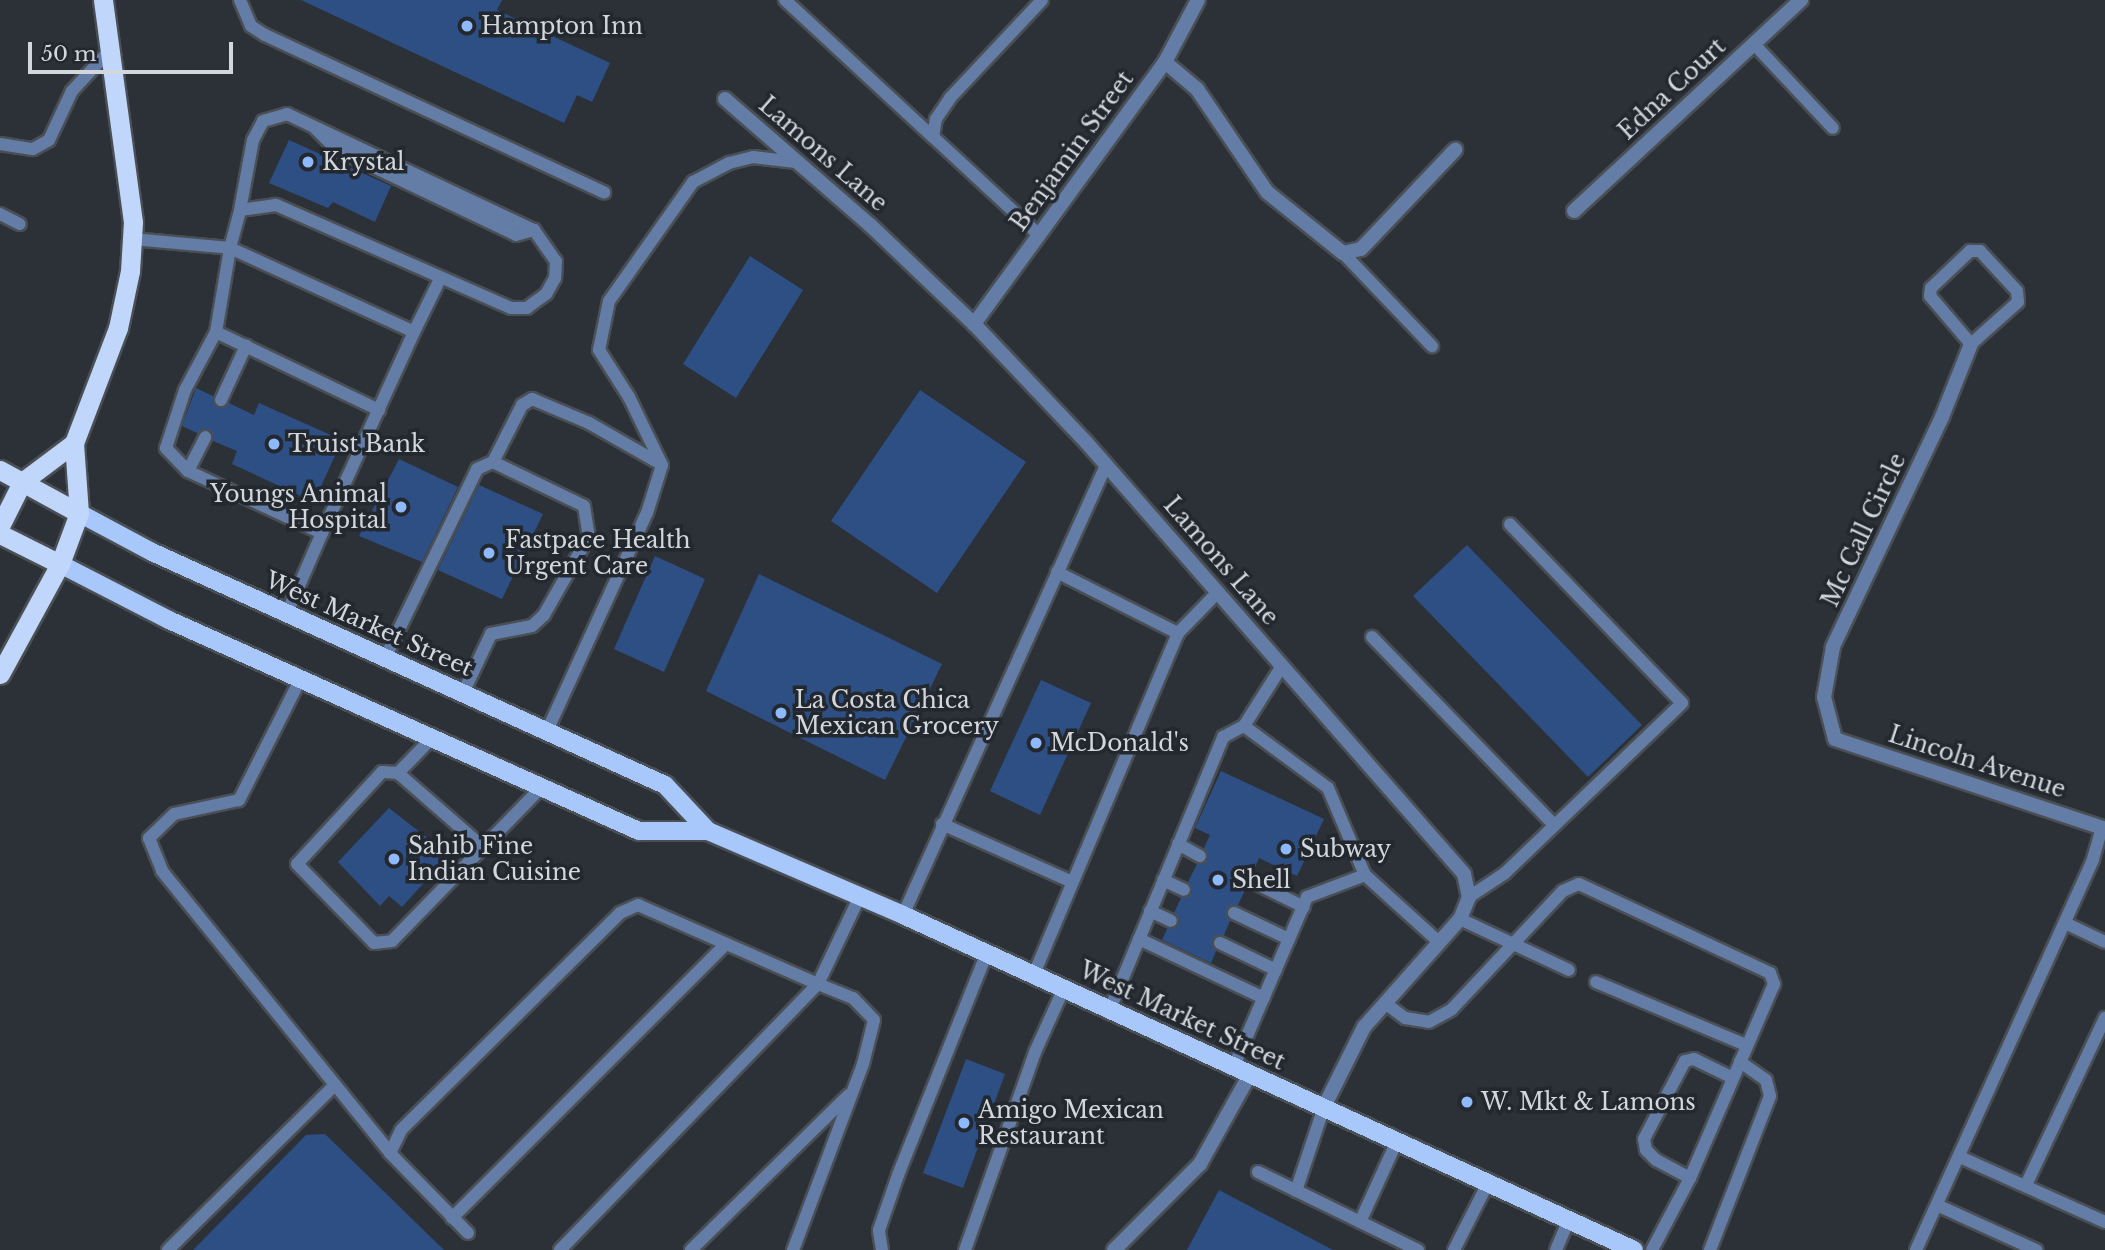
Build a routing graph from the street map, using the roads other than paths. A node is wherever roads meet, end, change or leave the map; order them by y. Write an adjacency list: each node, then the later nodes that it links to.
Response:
1 (103, 0): 8 (highway)
2 (240, 0): 16 (lane)
3 (785, 0): 12 (lane)
4 (1042, 0): 12 (lane)
5 (1198, 0): 9 (street, Benjamin Street)
6 (1801, 0): 7 (street, Edna Court)
7 (1754, 44): 11 (lane); 18 (street, Edna Court)
8 (111, 49): 13 (lane); 22 (highway)
9 (1165, 62): 21 (street, Benjamin Street); 24 (street)
10 (725, 99): 15 (street, Lamons Lane)
11 (1833, 128)
12 (933, 137): 21 (lane)
13 (0, 144)
14 (1455, 150): 24 (street)
15 (796, 162): 26 (street, Lamons Lane); 37 (lane)
16 (604, 192)
17 (240, 210): 23 (lane); 25 (lane); 25 (lane)
18 (1574, 211)
19 (0, 215): 20 (lane)
20 (20, 224)
21 (1039, 234): 26 (street, Benjamin Street)
22 (132, 239): 23 (lane); 35 (highway)
23 (230, 248): 27 (lane); 28 (lane)
24 (1343, 253): 31 (lane)
25 (440, 279): 28 (lane)
26 (974, 324): 38 (street, Lamons Lane)
27 (216, 332): 30 (lane); 40 (lane)
28 (414, 332): 33 (lane)
29 (1971, 344): 29 (lane); 61 (street, Mc Call Circle)
30 (246, 346): 32 (lane); 33 (lane)
31 (1432, 346)
32 (221, 400)
33 (379, 410): 45 (lane)
34 (205, 437): 40 (lane)
35 (74, 443): 41 (highway); 42 (highway)
36 (494, 461): 37 (lane); 53 (lane); 57 (lane)
37 (662, 465): 59 (lane)
38 (1106, 465): 48 (lane); 49 (street, Lamons Lane)
39 (0, 470): 41 (highway, West Market Street)
40 (188, 471): 45 (lane)
41 (22, 482): 42 (highway, West Market Street); 44 (highway)
42 (79, 513): 47 (highway); 50 (main road, West Market Street)
43 (1510, 524): 65 (lane)
44 (0, 526)
45 (323, 533): 50 (lane)
46 (0, 534): 47 (highway, West Market Street)
47 (60, 564): 55 (highway); 56 (main road, West Market Street)
48 (1058, 572): 51 (lane); 64 (lane)
49 (1218, 592): 51 (lane); 54 (street, Lamons Lane)
50 (287, 613): 53 (main road, West Market Street)
51 (1178, 633): 74 (lane)
52 (1372, 637): 65 (lane)
53 (385, 658): 57 (main road, West Market Street)
54 (1282, 666): 58 (lane); 77 (street, Lamons Lane)
55 (0, 674)
56 (300, 680): 60 (main road, West Market Street); 107 (lane)
57 (464, 693): 59 (main road, West Market Street)
58 (1244, 726): 68 (lane); 71 (lane)
59 (547, 731): 67 (main road, West Market Street)
60 (431, 739): 62 (lane); 63 (main road, West Market Street)
61 (1835, 739): 66 (street, Lincoln Avenue)
62 (398, 774): 69 (lane); 69 (lane)
63 (540, 789): 67 (main road, West Market Street); 69 (lane)
64 (942, 824): 74 (lane); 81 (lane)
65 (1554, 825): 77 (lane)
66 (2103, 828): 84 (lane)
67 (708, 831): 76 (main road, West Market Street)
68 (1178, 845): 70 (lane); 72 (lane)
69 (484, 848)
70 (1200, 856)
71 (1365, 875): 78 (lane); 87 (lane)
72 (1164, 880): 75 (lane); 79 (lane)
73 (1249, 880): 78 (lane)
74 (1072, 882): 95 (lane)
75 (1184, 890)
76 (860, 897): 81 (main road, West Market Street); 97 (lane)
77 (1469, 897): 82 (street)
78 (1304, 906): 86 (lane)
79 (1150, 911): 83 (lane); 85 (lane)
80 (1234, 913): 86 (lane)
81 (903, 915): 92 (main road, West Market Street)
82 (1460, 919): 87 (street); 91 (lane)
83 (1171, 921)
84 (2065, 923): 88 (lane); 112 (lane)
85 (1139, 939): 99 (lane); 101 (lane)
86 (1289, 939): 93 (lane)
87 (1438, 942): 100 (street)
88 (2105, 942)
89 (1220, 943): 93 (lane)
90 (726, 944): 97 (lane); 111 (lane); 119 (lane)
91 (1514, 945): 94 (lane); 100 (lane); 103 (lane)
92 (987, 952): 95 (main road, West Market Street); 128 (lane)
93 (1276, 970): 99 (lane)
94 (1569, 970)
95 (1034, 974): 98 (main road, West Market Street)
96 (1596, 982): 103 (lane)
97 (818, 984): 108 (lane); 125 (lane)
98 (1064, 988): 101 (main road, West Market Street); 129 (lane)
99 (1264, 998): 105 (lane)
100 (1385, 1003): 109 (street)
101 (1110, 1009): 105 (main road, West Market Street)
102 (2105, 1018): 116 (lane)
103 (1746, 1045): 104 (lane)
104 (1740, 1062): 106 (lane); 136 (lane)
105 (1242, 1070): 109 (main road, West Market Street); 130 (street)
106 (1733, 1078): 114 (lane); 114 (lane)
107 (335, 1085): 111 (lane); 124 (lane)
108 (852, 1093): 126 (lane); 127 (lane)
109 (1324, 1107): 110 (main road, West Market Street); 117 (lane)
110 (1397, 1141): 115 (main road, West Market Street); 121 (lane)
111 (390, 1153): 119 (lane)
112 (1960, 1157): 116 (lane); 118 (lane)
113 (1258, 1172): 117 (lane)
114 (1690, 1178): 135 (lane)
115 (1488, 1183): 120 (main road, West Market Street); 132 (lane)
116 (2026, 1185): 122 (lane)
117 (1296, 1191): 121 (lane)
118 (1939, 1206): 137 (lane); 138 (lane)
119 (452, 1218): 123 (lane)
120 (1569, 1220): 133 (lane); 134 (main road, West Market Street)
121 (1360, 1222): 131 (lane)
122 (2105, 1222)
123 (468, 1233)
124 (168, 1250)
125 (560, 1250)
126 (691, 1250)
127 (793, 1250)
128 (882, 1250)
129 (965, 1250)
130 (1114, 1250)
131 (1418, 1250)
132 (1454, 1250)
133 (1556, 1250)
134 (1634, 1250)
135 (1652, 1250)
136 (1710, 1250)
137 (1916, 1250)
138 (2036, 1250)

